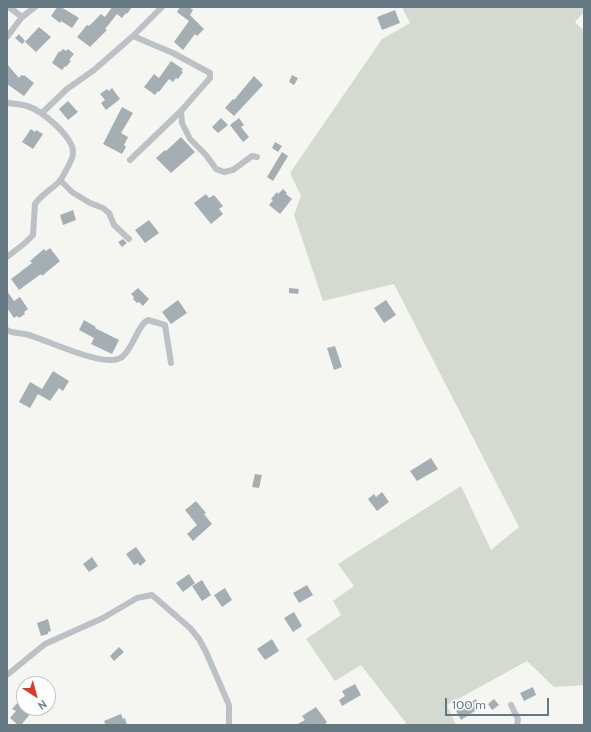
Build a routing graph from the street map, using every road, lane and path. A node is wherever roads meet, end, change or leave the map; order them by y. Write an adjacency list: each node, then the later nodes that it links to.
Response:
1 (9, 7): 4 (street)
2 (35, 7): 4 (street)
3 (162, 7): 5 (street)
4 (22, 17): 6 (street)
5 (134, 36): 8 (street); 9 (street)
6 (7, 37)
7 (7, 103): 9 (street)
8 (181, 111): 10 (street); 11 (street)
9 (42, 113): 12 (street)
10 (257, 157)
11 (130, 160)
12 (60, 180): 13 (street); 14 (street)
13 (130, 239)
14 (7, 257)
15 (7, 330): 16 (street)
16 (171, 363)
17 (7, 674): 19 (street)
18 (511, 705): 20 (street)
19 (229, 725)
20 (517, 725)

